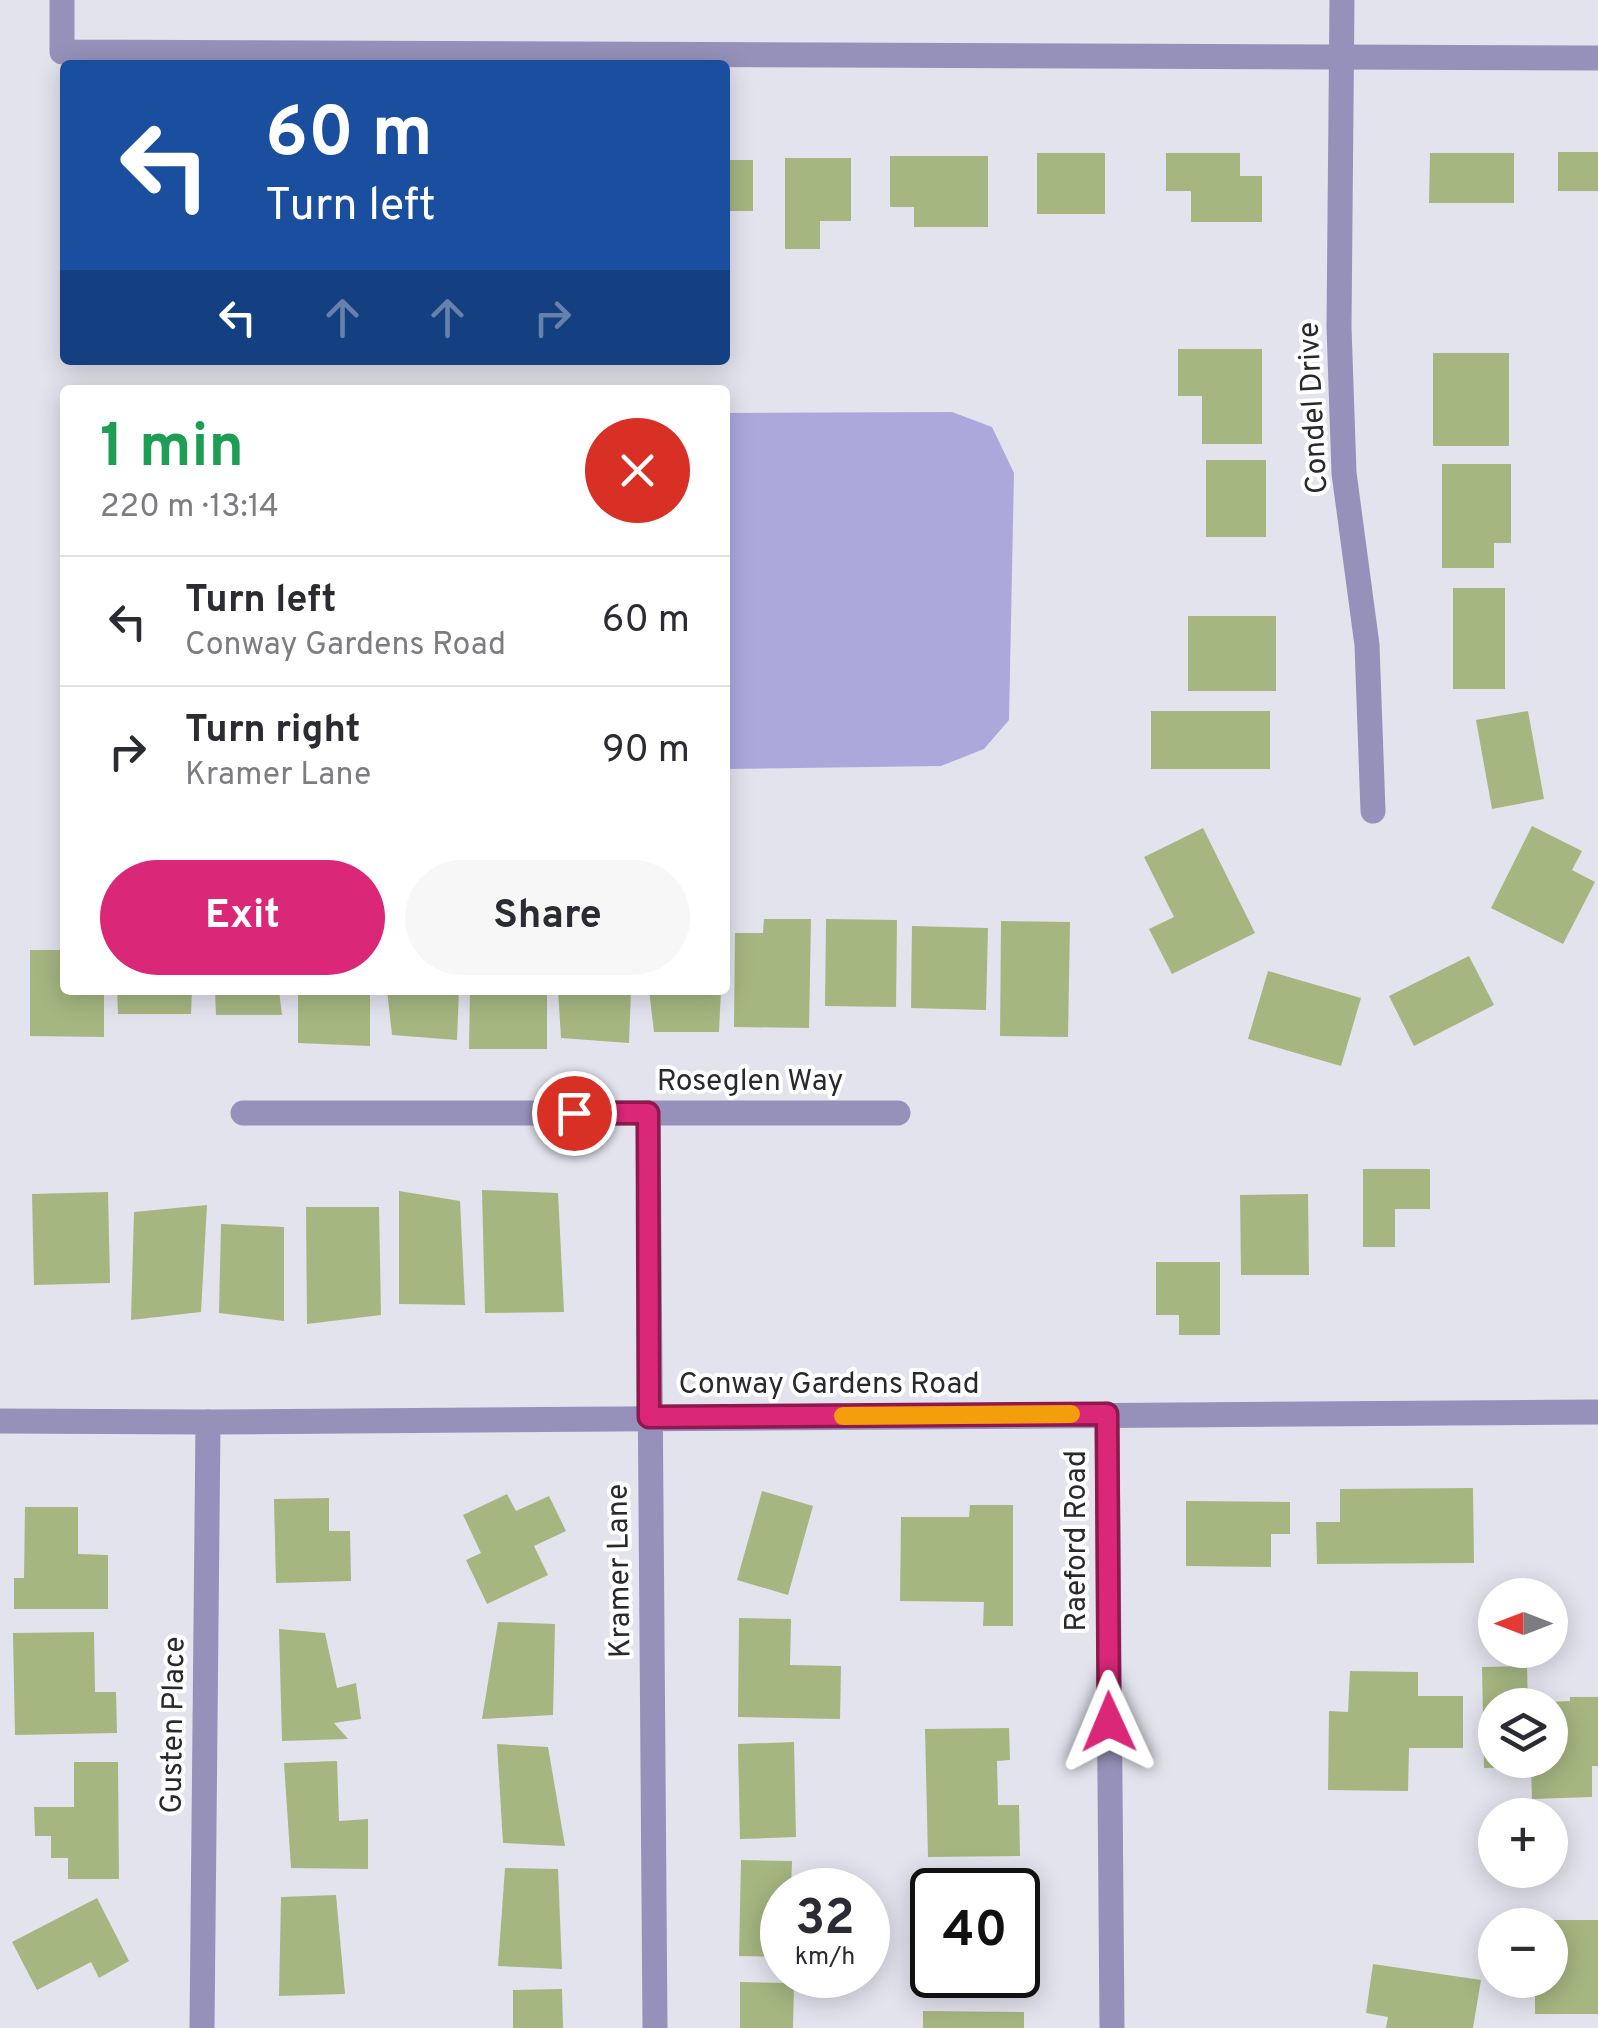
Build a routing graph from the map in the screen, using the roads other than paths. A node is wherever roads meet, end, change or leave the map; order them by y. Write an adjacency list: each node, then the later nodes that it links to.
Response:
1 (62, 0): 4 (street)
2 (1342, 0): 4 (street, Condel Drive)
3 (1598, 58): 4 (street)
4 (1342, 59): 5 (street, Condel Drive)
5 (1373, 811)
6 (243, 1113): 7 (street, Roseglen Way)
7 (648, 1113): 8 (street, Roseglen Way); 11 (street, Kramer Lane)
8 (898, 1113)
9 (1598, 1412): 10 (street, Conway Gardens Road)
10 (1107, 1414): 11 (street, Conway Gardens Road); 16 (street, Raeford Road)
11 (649, 1417): 13 (street, Conway Gardens Road); 15 (street, Kramer Lane)
12 (0, 1421): 13 (street, Conway Gardens Road)
13 (208, 1422): 14 (street, Gusten Place)
14 (202, 2028)
15 (655, 2028)
16 (1112, 2028)

